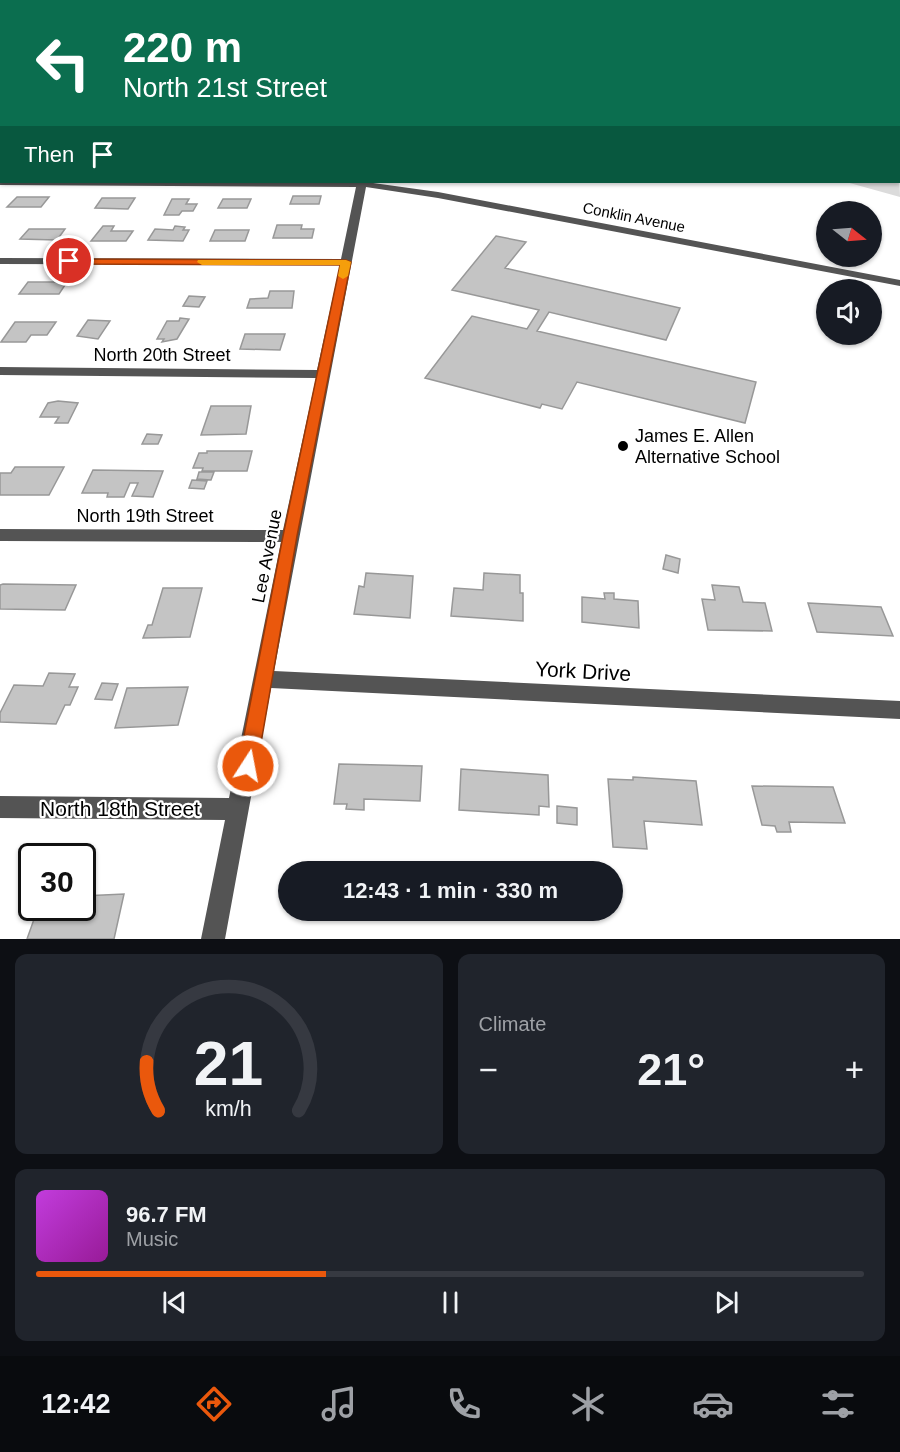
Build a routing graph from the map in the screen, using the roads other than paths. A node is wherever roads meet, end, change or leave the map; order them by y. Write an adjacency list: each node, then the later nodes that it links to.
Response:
1 (362, 183): 3 (street, Lee Avenue); 4 (street, Conklin Avenue)
2 (0, 261): 3 (street)
3 (346, 262): 6 (street, Lee Avenue)
4 (900, 283)
5 (0, 371): 6 (street, North 20th Street)
6 (323, 374): 8 (street, Lee Avenue)
7 (0, 535): 8 (street, North 19th Street)
8 (290, 536): 9 (street, Lee Avenue)
9 (264, 679): 10 (street, York Drive); 12 (street, Lee Avenue)
10 (900, 710)
11 (0, 807): 12 (street, North 18th Street)
12 (239, 809): 13 (street, Lee Avenue)
13 (213, 939)

